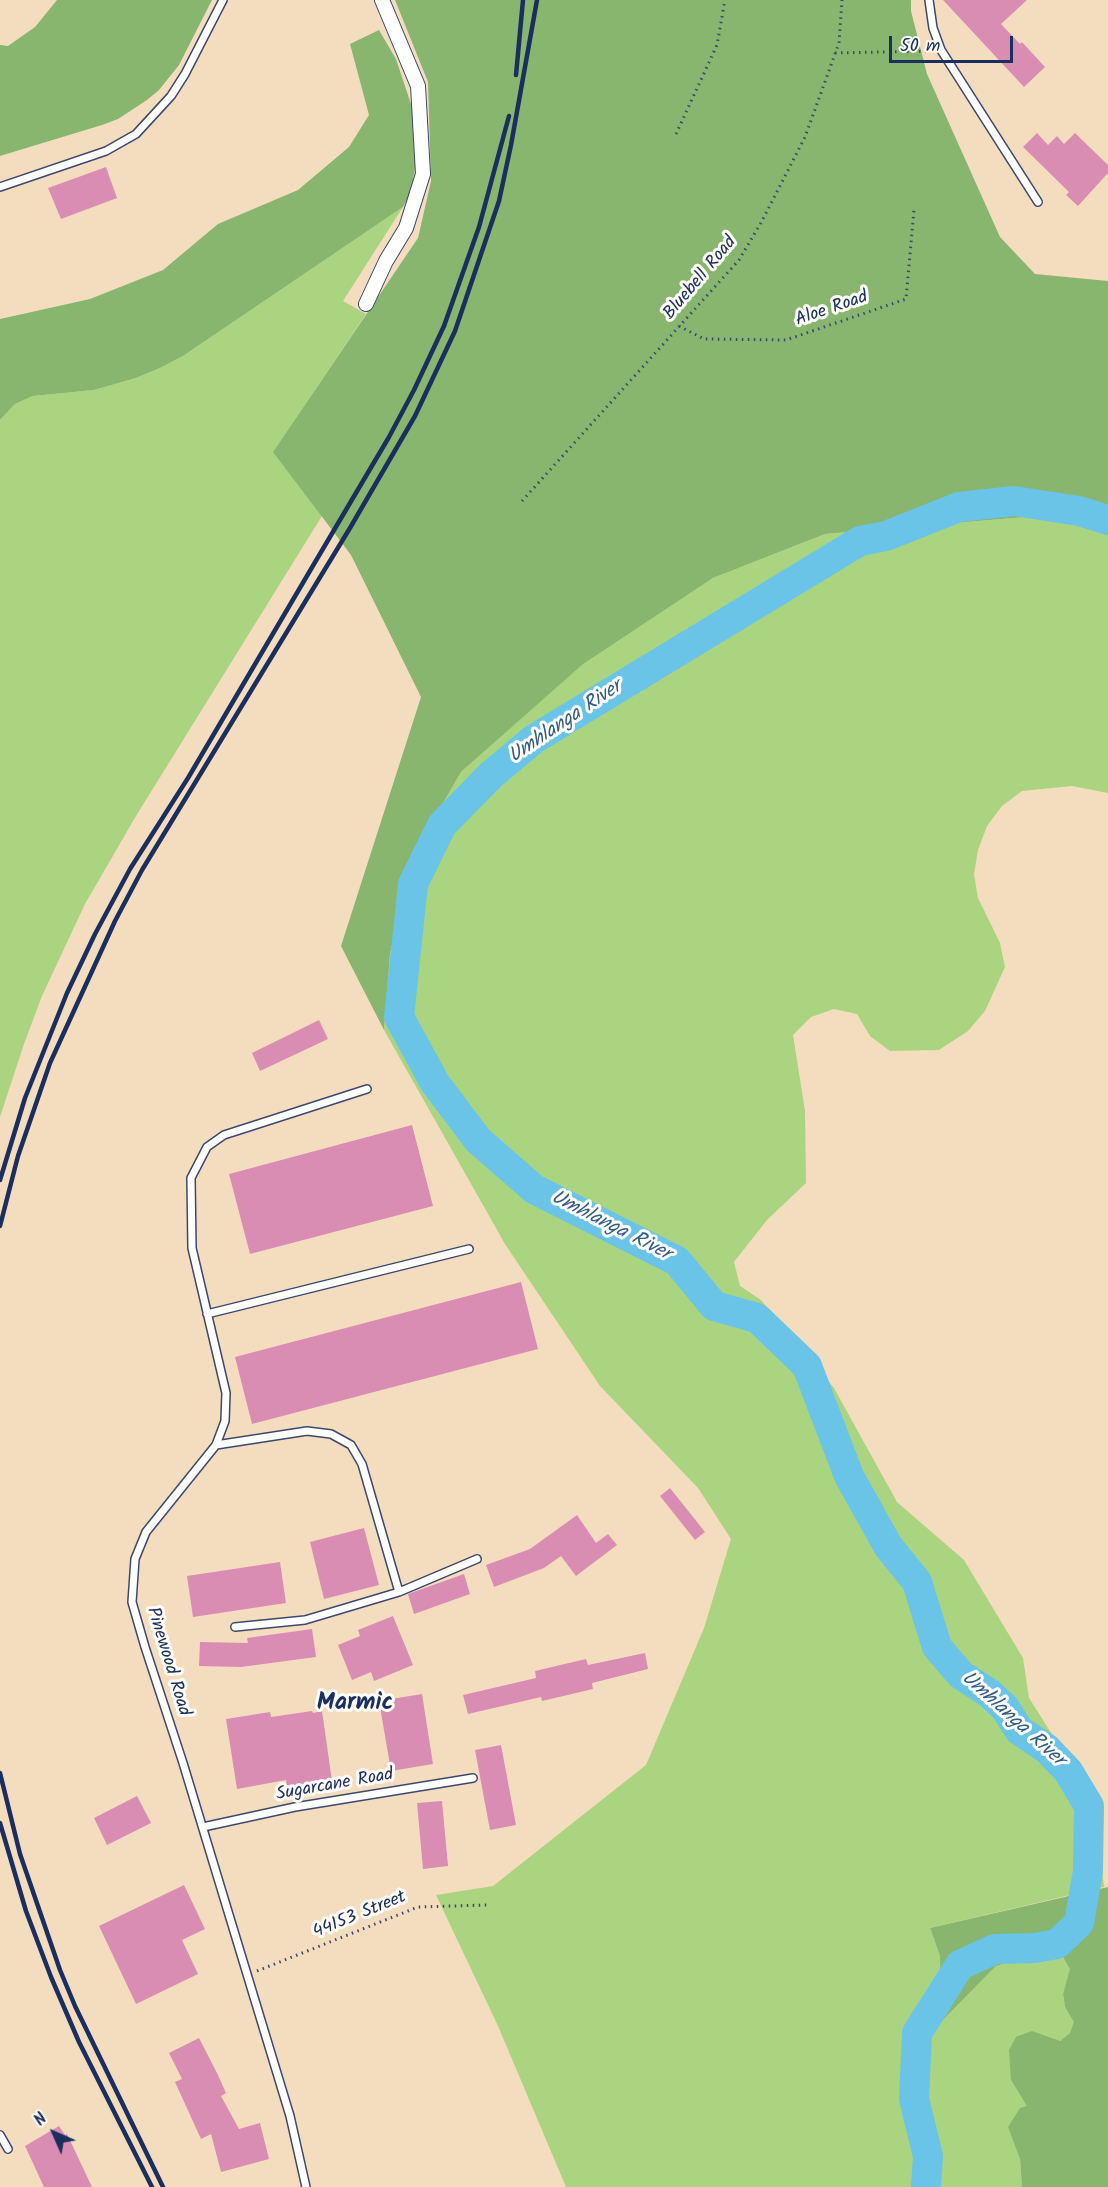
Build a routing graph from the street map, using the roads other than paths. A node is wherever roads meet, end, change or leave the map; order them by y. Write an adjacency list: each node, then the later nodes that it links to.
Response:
1 (223, 0): 4 (lane)
2 (382, 0): 6 (street)
3 (929, 0): 5 (lane)
4 (0, 187)
5 (1038, 202)
6 (366, 304)
7 (367, 1089): 9 (lane, Pinewood Road)
8 (469, 1249): 9 (lane)
9 (207, 1314): 10 (lane, Pinewood Road)
10 (216, 1444): 12 (lane); 15 (lane, Pinewood Road)
11 (477, 1559): 12 (lane)
12 (399, 1592): 13 (lane)
13 (235, 1627)
14 (473, 1778): 15 (lane, Sugarcane Road)
15 (203, 1827): 18 (lane, Pinewood Road)
16 (0, 2135): 17 (lane)
17 (8, 2149)
18 (306, 2187)

